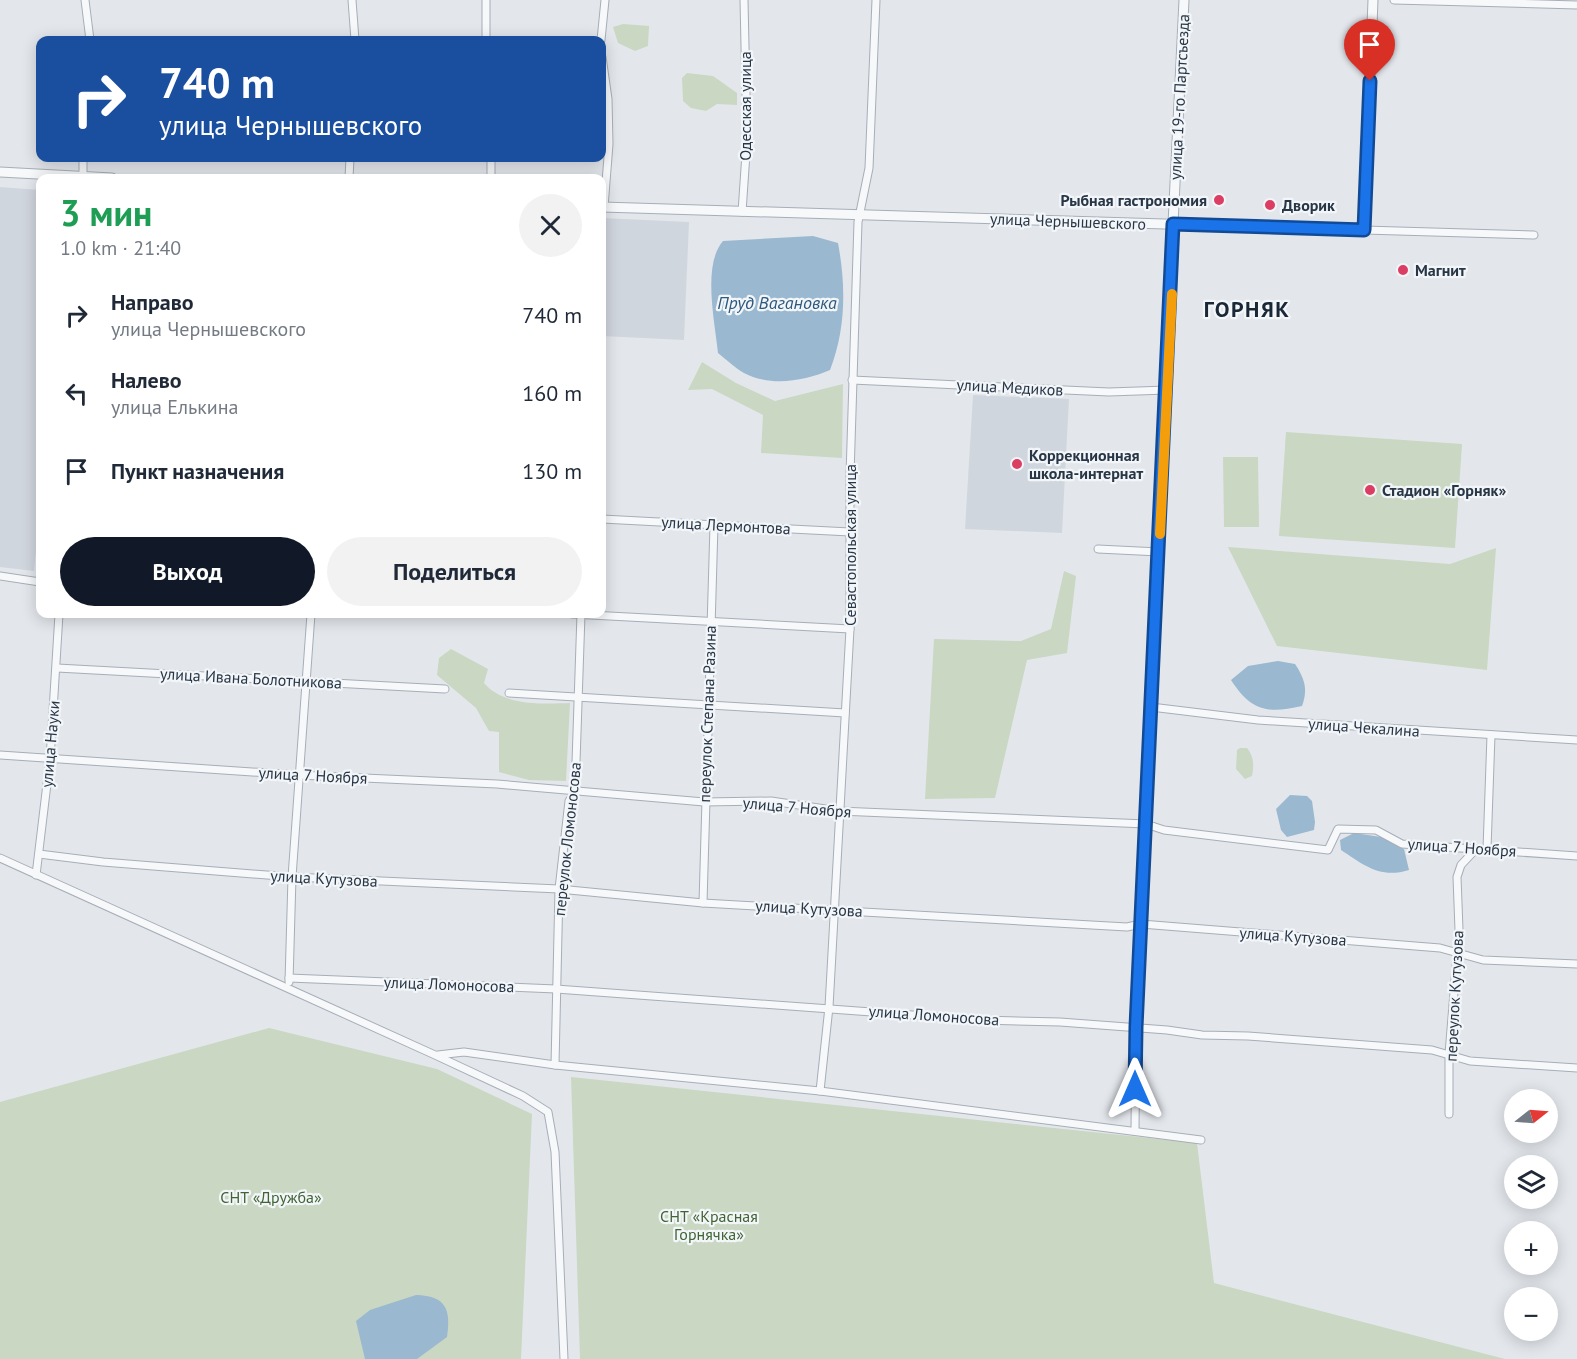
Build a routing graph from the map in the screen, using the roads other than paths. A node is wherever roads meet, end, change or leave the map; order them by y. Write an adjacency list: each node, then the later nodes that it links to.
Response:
1 (85, 0): 11 (street)
2 (352, 0): 12 (street)
3 (486, 0): 13 (street)
4 (605, 0): 14 (street)
5 (744, 0): 20 (street, Одесская улица)
6 (876, 0): 21 (street, Севастопольская улица)
7 (1184, 0): 22 (street, улица 19-го Партсъезда)
8 (1373, 0): 23 (street)
9 (1394, 0): 10 (street)
10 (1577, 5)
11 (90, 36)
12 (355, 36)
13 (486, 36)
14 (601, 36)
15 (606, 85): 18 (street)
16 (0, 172): 17 (street)
17 (36, 175)
18 (606, 176)
19 (606, 207): 20 (street, улица Чернышевского)
20 (742, 212): 21 (street, улица Чернышевского)
21 (859, 215): 22 (street, улица Чернышевского); 25 (street, Севастопольская улица)
22 (1173, 224): 23 (street, улица Чернышевского); 26 (street, улица 19-го Партсъезда)
23 (1364, 230): 24 (street, улица Чернышевского)
24 (1534, 235)
25 (852, 380): 26 (street, улица Медиков); 29 (street, Севастопольская улица)
26 (1167, 390): 31 (street, улица 19-го Партсъезда)
27 (606, 519): 28 (street, улица Лермонтова)
28 (714, 525): 29 (street, улица Лермонтова); 38 (street, переулок Степана Разина)
29 (850, 532): 39 (street, Севастопольская улица)
30 (1098, 549): 31 (street)
31 (1159, 552): 46 (street, улица 19-го Партсъезда)
32 (0, 576): 33 (street)
33 (36, 581)
34 (606, 615): 38 (street)
35 (59, 618): 40 (street, улица Науки)
36 (311, 618): 41 (street)
37 (581, 618): 44 (street, переулок Ломоносова)
38 (710, 621): 39 (street); 45 (street, переулок Степана Разина)
39 (850, 629): 47 (street, Севастопольская улица)
40 (57, 668): 41 (street, улица Ивана Болотникова); 51 (street, улица Науки)
41 (306, 681): 42 (street, улица Ивана Болотникова); 52 (street)
42 (445, 689)
43 (508, 693): 44 (street)
44 (579, 697): 45 (street); 53 (street, переулок Ломоносова)
45 (707, 706): 47 (street); 54 (street, переулок Степана Разина)
46 (1151, 707): 48 (street, улица Чекалина); 56 (street, улица 19-го Партсъезда)
47 (845, 713): 55 (street, Севастопольская улица)
48 (1491, 735): 49 (street, улица Чекалина); 58 (street)
49 (1577, 740)
50 (0, 755): 51 (street, улица 7 Ноября)
51 (50, 759): 52 (street, улица 7 Ноября); 59 (street, улица Науки)
52 (298, 775): 53 (street, улица 7 Ноября); 63 (street)
53 (575, 792): 54 (street, улица 7 Ноября); 64 (street, переулок Ломоносова)
54 (704, 802): 55 (street, улица 7 Ноября); 65 (street, переулок Степана Разина)
55 (839, 811): 56 (street, улица 7 Ноября); 66 (street, Севастопольская улица)
56 (1146, 824): 57 (street, улица 7 Ноября); 67 (street, улица 19-го Партсъезда)
57 (1476, 849): 58 (street, улица 7 Ноября); 68 (street, переулок Кутузова)
58 (1487, 849): 60 (street, улица 7 Ноября)
59 (39, 854): 62 (street, улица Науки); 63 (street, улица Кутузова)
60 (1577, 856)
61 (0, 858): 62 (street)
62 (36, 875): 72 (street)
63 (292, 877): 64 (street, улица Кутузова); 70 (street)
64 (559, 889): 65 (street, улица Кутузова); 71 (street, переулок Ломоносова)
65 (703, 903): 66 (street, улица Кутузова)
66 (833, 909): 67 (street, улица Кутузова); 73 (street, Севастопольская улица)
67 (1141, 924): 68 (street, улица Кутузова); 74 (street, улица 19-го Партсъезда)
68 (1455, 952): 69 (street, улица Кутузова); 75 (street, переулок Кутузова)
69 (1577, 964)
70 (289, 978): 71 (street, улица Ломоносова); 72 (street)
71 (556, 989): 73 (street, улица Ломоносова); 77 (street, переулок Ломоносова)
72 (289, 990): 76 (street)
73 (828, 1007): 74 (street, улица Ломоносова); 79 (street, Севастопольская улица)
74 (1136, 1027): 75 (street, улица Ломоносова); 81 (street, улица 19-го Партсъезда)
75 (1449, 1054): 78 (street, улица Ломоносова); 80 (street, переулок Кутузова)
76 (435, 1055): 77 (street); 83 (street)
77 (555, 1065): 79 (street)
78 (1577, 1068)
79 (820, 1090): 81 (street)
80 (1449, 1114)
81 (1135, 1130): 82 (street)
82 (1201, 1140)
83 (564, 1359)

